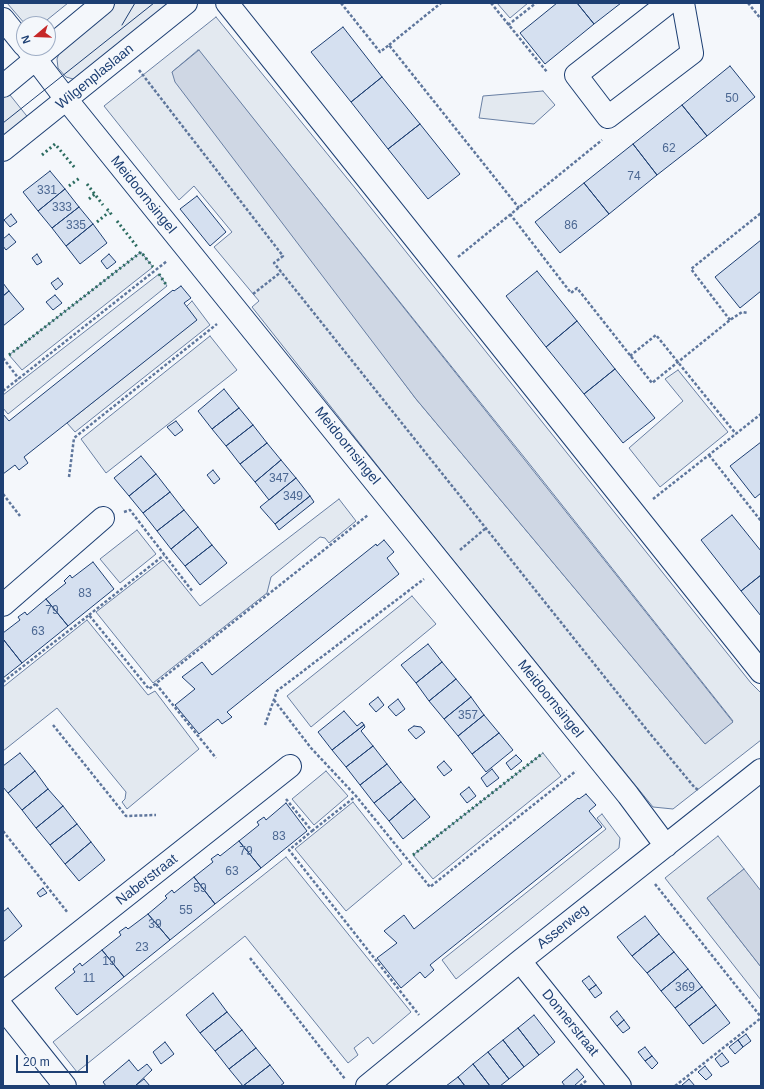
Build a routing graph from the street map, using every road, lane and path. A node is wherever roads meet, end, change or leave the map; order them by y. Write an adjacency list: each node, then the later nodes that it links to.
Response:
1 (103, 3): 14 (street)
2 (186, 3): 17 (street, Wilgenplaslaan)
3 (227, 3): 29 (street)
4 (341, 3): 16 (path)
5 (441, 3): 16 (path)
6 (490, 3): 13 (path)
7 (536, 3): 13 (path)
8 (668, 3): 23 (street)
9 (683, 3): 23 (street)
10 (748, 3): 12 (path)
11 (3, 19): 15 (street, Meidoornsingel)
12 (761, 19)
13 (508, 25): 20 (path)
14 (56, 33)
15 (16, 35)
16 (389, 45): 25 (path)
17 (125, 53): 22 (street, Wilgenplaslaan); 30 (path)
18 (25, 56): 21 (street)
19 (33, 56): 22 (street, Meidoornsingel)
20 (547, 72)
21 (3, 86)
22 (66, 100): 24 (street, Wilgenplaslaan); 31 (street, Meidoornsingel)
23 (608, 117): 25 (path)
24 (3, 150)
25 (518, 208): 27 (path)
26 (761, 213): 33 (path)
27 (510, 214): 29 (path); 34 (path)
28 (170, 259): 37 (path)
29 (441, 271): 44 (street)
30 (281, 272): 31 (path); 49 (path)
31 (235, 309): 42 (path); 51 (street, Meidoornsingel)
32 (748, 313): 33 (path)
33 (730, 320): 36 (path)
34 (630, 356): 36 (path); 36 (path)
35 (3, 358): 37 (path)
36 (679, 362): 40 (path)
37 (19, 379): 38 (path)
38 (3, 391)
39 (761, 414): 40 (path)
40 (736, 434): 41 (path)
41 (709, 455): 44 (path); 48 (path)
42 (69, 477)
43 (3, 494): 46 (path)
44 (635, 514): 55 (street)
45 (368, 515): 57 (path)
46 (20, 516)
47 (103, 518): 50 (path); 53 (street)
48 (761, 521)
49 (486, 528): 51 (path); 67 (path)
50 (164, 555): 52 (path); 54 (path)
51 (442, 565): 58 (path); 71 (street, Meidoornsingel)
52 (193, 592)
53 (3, 605)
54 (89, 615): 56 (path); 57 (path)
55 (761, 672)
56 (3, 682)
57 (156, 684): 61 (path)
58 (274, 700): 60 (path); 66 (path)
59 (53, 725): 68 (path)
60 (265, 725)
61 (216, 758)
62 (290, 766): 65 (street, Naberstraat)
63 (761, 770): 67 (street, Asserweg)
64 (576, 771): 66 (path)
65 (272, 781): 70 (path); 73 (street, Naberstraat)
66 (356, 796): 70 (path)
67 (721, 801): 71 (street, Asserweg)
68 (156, 815)
69 (3, 831): 73 (path)
70 (312, 831): 79 (path)
71 (666, 846): 72 (street, Asserweg)
72 (640, 865): 75 (street, Asserweg); 78 (path)
73 (82, 930): 76 (street, Naberstraat)
74 (250, 958): 80 (path)
75 (520, 961): 79 (street, Asserweg); 83 (street, Donnerstraat)
76 (3, 993)
77 (3, 1008): 81 (street)
78 (761, 1017): 84 (path)
79 (433, 1032): 82 (street, Asserweg)
80 (345, 1080)
81 (65, 1086)
82 (368, 1086)
83 (620, 1086)
84 (675, 1086)

